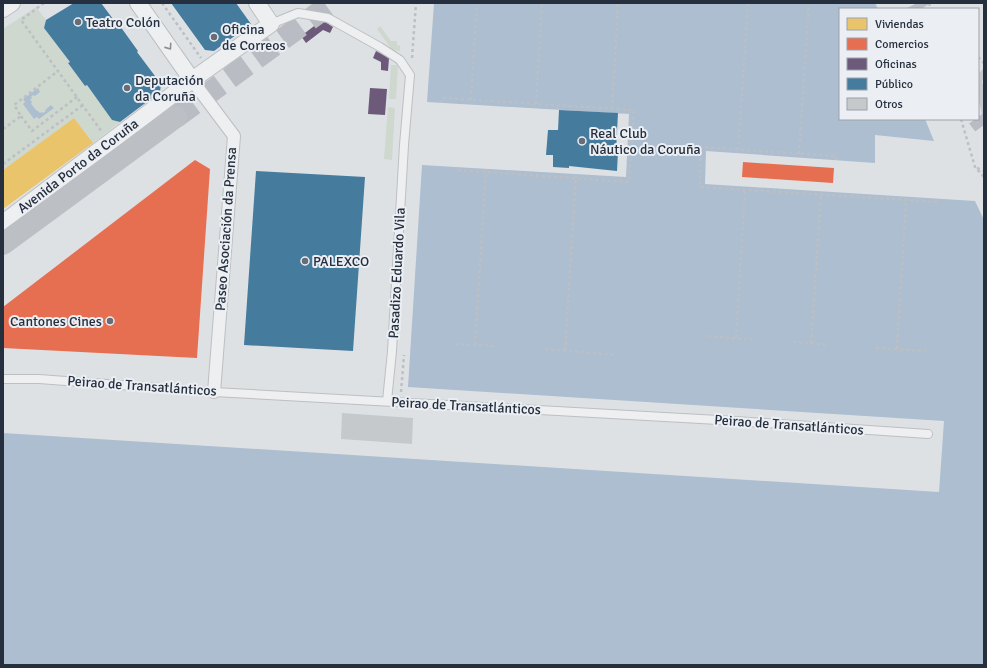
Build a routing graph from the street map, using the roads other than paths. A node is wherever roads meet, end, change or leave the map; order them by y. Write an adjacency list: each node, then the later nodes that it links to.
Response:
1 (12, 3): 4 (street)
2 (138, 3): 6 (street, one-way to 6)
3 (257, 3): 5 (street)
4 (3, 9)
5 (271, 24): 6 (street, Avenida Porto da Coruña); 12 (lane, Pasadizo Eduardo Vila)
6 (192, 80): 8 (street, Avenida Porto da Coruña); 11 (street, Paseo Asociación da Prensa)
7 (176, 117): 9 (main road, Avenida Porto da Coruña)
8 (3, 223)
9 (3, 244)
10 (3, 379): 11 (lane, Peirao de Transatlánticos)
11 (214, 392): 12 (lane, Peirao de Transatlánticos)
12 (386, 401): 13 (lane, Peirao de Transatlánticos)
13 (928, 434)

